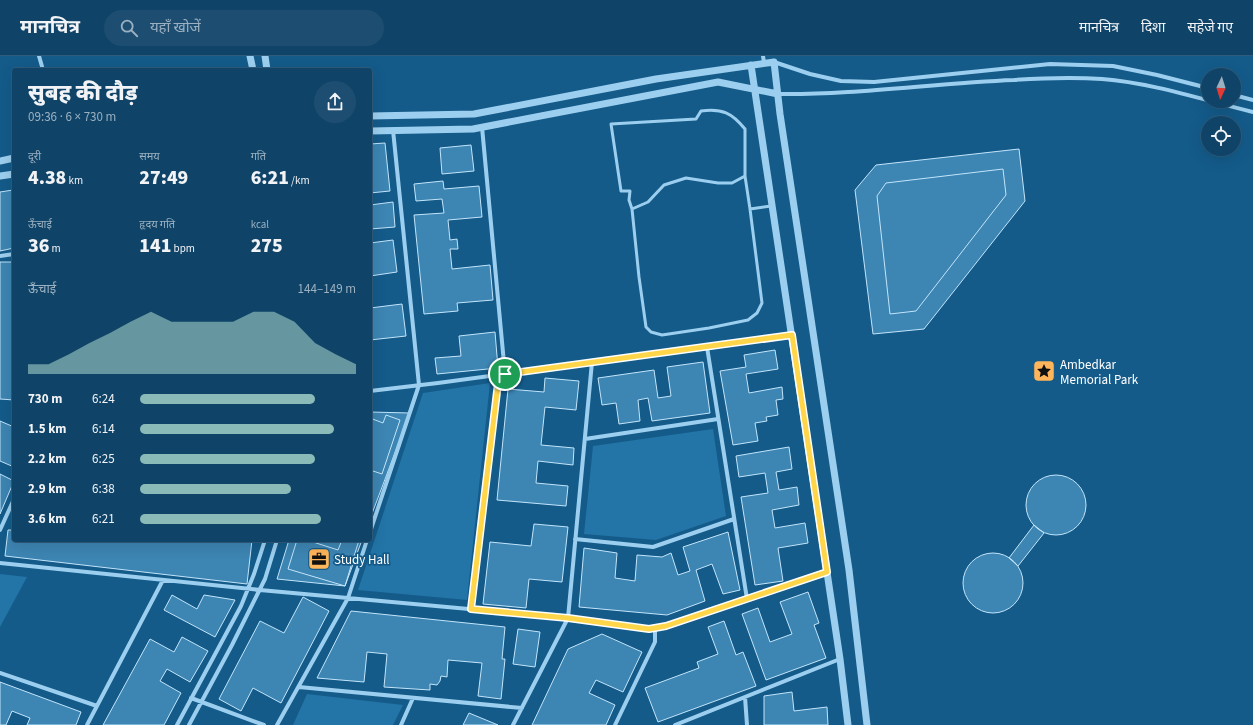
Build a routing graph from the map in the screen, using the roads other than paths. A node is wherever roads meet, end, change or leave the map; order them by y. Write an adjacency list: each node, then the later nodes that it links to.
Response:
1 (39, 56): 7 (street)
2 (250, 56): 8 (street)
3 (265, 56): 9 (street)
4 (763, 60): 5 (street); 6 (street)
5 (774, 62): 10 (street); 12 (street)
6 (751, 65): 11 (street); 16 (street)
7 (42, 68)
8 (253, 68)
9 (267, 68)
10 (1201, 86)
11 (754, 89): 12 (street); 17 (street); 25 (street)
12 (778, 94): 15 (street); 77 (street)
13 (1241, 97): 14 (street)
14 (1253, 100)
15 (1253, 112)
16 (372, 116)
17 (482, 127): 18 (street); 33 (street)
18 (393, 130): 19 (street); 35 (street)
19 (372, 131)
20 (12, 158): 21 (street)
21 (0, 161)
22 (12, 174): 23 (street)
23 (0, 176)
24 (744, 176): 26 (lane); 26 (lane); 27 (lane)
25 (773, 206): 27 (lane); 30 (street)
26 (632, 209): 27 (lane)
27 (750, 209)
28 (12, 254): 29 (street)
29 (0, 256)
30 (792, 335): 31 (street); 48 (street)
31 (707, 346): 32 (street); 37 (street)
32 (592, 362): 33 (street); 38 (street)
33 (505, 374): 34 (street)
34 (499, 375): 35 (street); 54 (street)
35 (419, 385): 36 (street); 41 (street)
36 (372, 391)
37 (718, 419): 38 (street); 40 (street)
38 (585, 439): 43 (street)
39 (12, 503): 42 (street)
40 (734, 519): 43 (street); 53 (street)
41 (372, 526)
42 (0, 530)
43 (575, 539): 55 (street)
44 (264, 542): 50 (street)
45 (277, 542): 51 (street)
46 (366, 542): 52 (street)
47 (0, 563): 49 (street)
48 (827, 572): 53 (street); 57 (street)
49 (163, 580): 50 (street); 64 (street)
50 (248, 589): 51 (street); 61 (street)
51 (260, 590): 52 (street); 63 (street)
52 (348, 598): 54 (street); 59 (street)
53 (747, 599): 56 (street)
54 (471, 609): 55 (street)
55 (568, 618): 56 (street); 65 (street)
56 (655, 628): 73 (street)
57 (840, 659): 60 (street); 76 (street)
58 (0, 673): 64 (street)
59 (298, 687): 62 (street); 70 (street)
60 (745, 697): 74 (street); 75 (street)
61 (191, 698): 63 (street); 67 (street)
62 (413, 698): 65 (street); 71 (street)
63 (202, 702): 68 (street); 69 (street)
64 (97, 706): 66 (street)
65 (522, 708): 72 (street)
66 (87, 725)
67 (177, 725)
68 (189, 725)
69 (264, 725)
70 (277, 725)
71 (401, 725)
72 (514, 725)
73 (615, 725)
74 (675, 725)
75 (747, 725)
76 (848, 725)
77 (867, 725)

